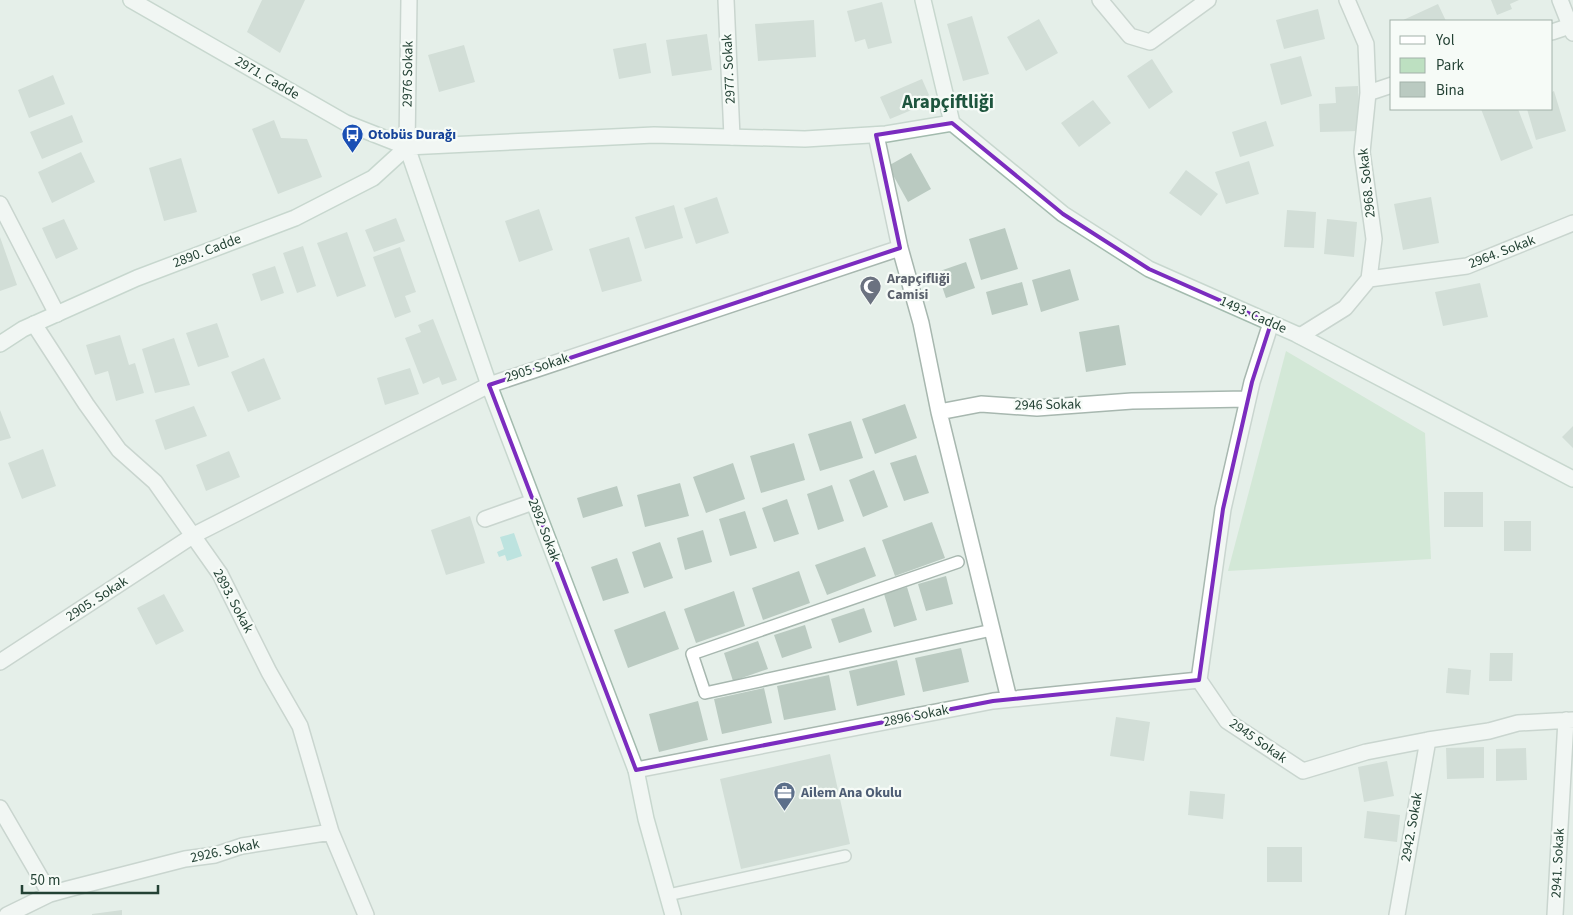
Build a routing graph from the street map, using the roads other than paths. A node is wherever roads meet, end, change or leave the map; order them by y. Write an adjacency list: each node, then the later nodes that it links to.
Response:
1 (131, 0): 16 (street, 2971. Cadde)
2 (409, 0): 16 (street, 2976 Sokak)
3 (726, 0): 15 (street, 2977. Sokak)
4 (923, 0): 13 (street)
5 (1100, 0): 6 (street)
6 (1208, 0)
7 (1346, 0): 12 (street, 2968. Sokak)
8 (1560, 0): 9 (street)
9 (1572, 29): 10 (street)
10 (1553, 32)
11 (1390, 86): 12 (street)
12 (1368, 93): 20 (street, 2968. Sokak)
13 (952, 123): 14 (street); 22 (street, 1493. Cadde)
14 (876, 135): 15 (street); 19 (street)
15 (732, 137): 16 (street)
16 (407, 147): 21 (street, 2890. Cadde); 26 (street, 2892 Sokak)
17 (0, 204): 21 (street)
18 (1573, 224): 20 (street, 2964. Sokak)
19 (900, 248): 26 (street, 2905 Sokak); 28 (street)
20 (1369, 279): 24 (street)
21 (56, 314): 23 (street, 2890. Cadde)
22 (1272, 323): 24 (street, 1493. Cadde); 27 (street)
23 (34, 324): 25 (street, 2890. Cadde); 32 (street, 2893. Sokak)
24 (1300, 336): 29 (street, 1493. Cadde)
25 (0, 344)
26 (489, 385): 30 (street, 2892 Sokak); 32 (street, 2905 Sokak)
27 (1248, 399): 28 (street, 2946 Sokak); 36 (street)
28 (939, 412): 34 (street)
29 (1573, 479)
30 (533, 502): 31 (street); 40 (street, 2892 Sokak)
31 (485, 519)
32 (194, 535): 35 (street, 2905. Sokak); 42 (street, 2893. Sokak)
33 (958, 562): 34 (lane)
34 (992, 630): 37 (street)
35 (0, 662)
36 (1199, 680): 37 (street, 2896 Sokak); 39 (street, 2945 Sokak)
37 (1009, 700): 40 (street, 2896 Sokak)
38 (1569, 720): 39 (street, 2945 Sokak); 50 (street, 2941. Sokak)
39 (1428, 740): 49 (street, 2942. Sokak)
40 (636, 770): 45 (street, 2892 Sokak)
41 (0, 808): 44 (street)
42 (331, 832): 44 (street, 2926. Sokak); 47 (street, 2893. Sokak)
43 (845, 856): 45 (lane)
44 (50, 894): 46 (street, 2926. Sokak)
45 (668, 895): 48 (street, 2892 Sokak)
46 (7, 915)
47 (366, 915)
48 (673, 915)
49 (1396, 915)
50 (1555, 915)

